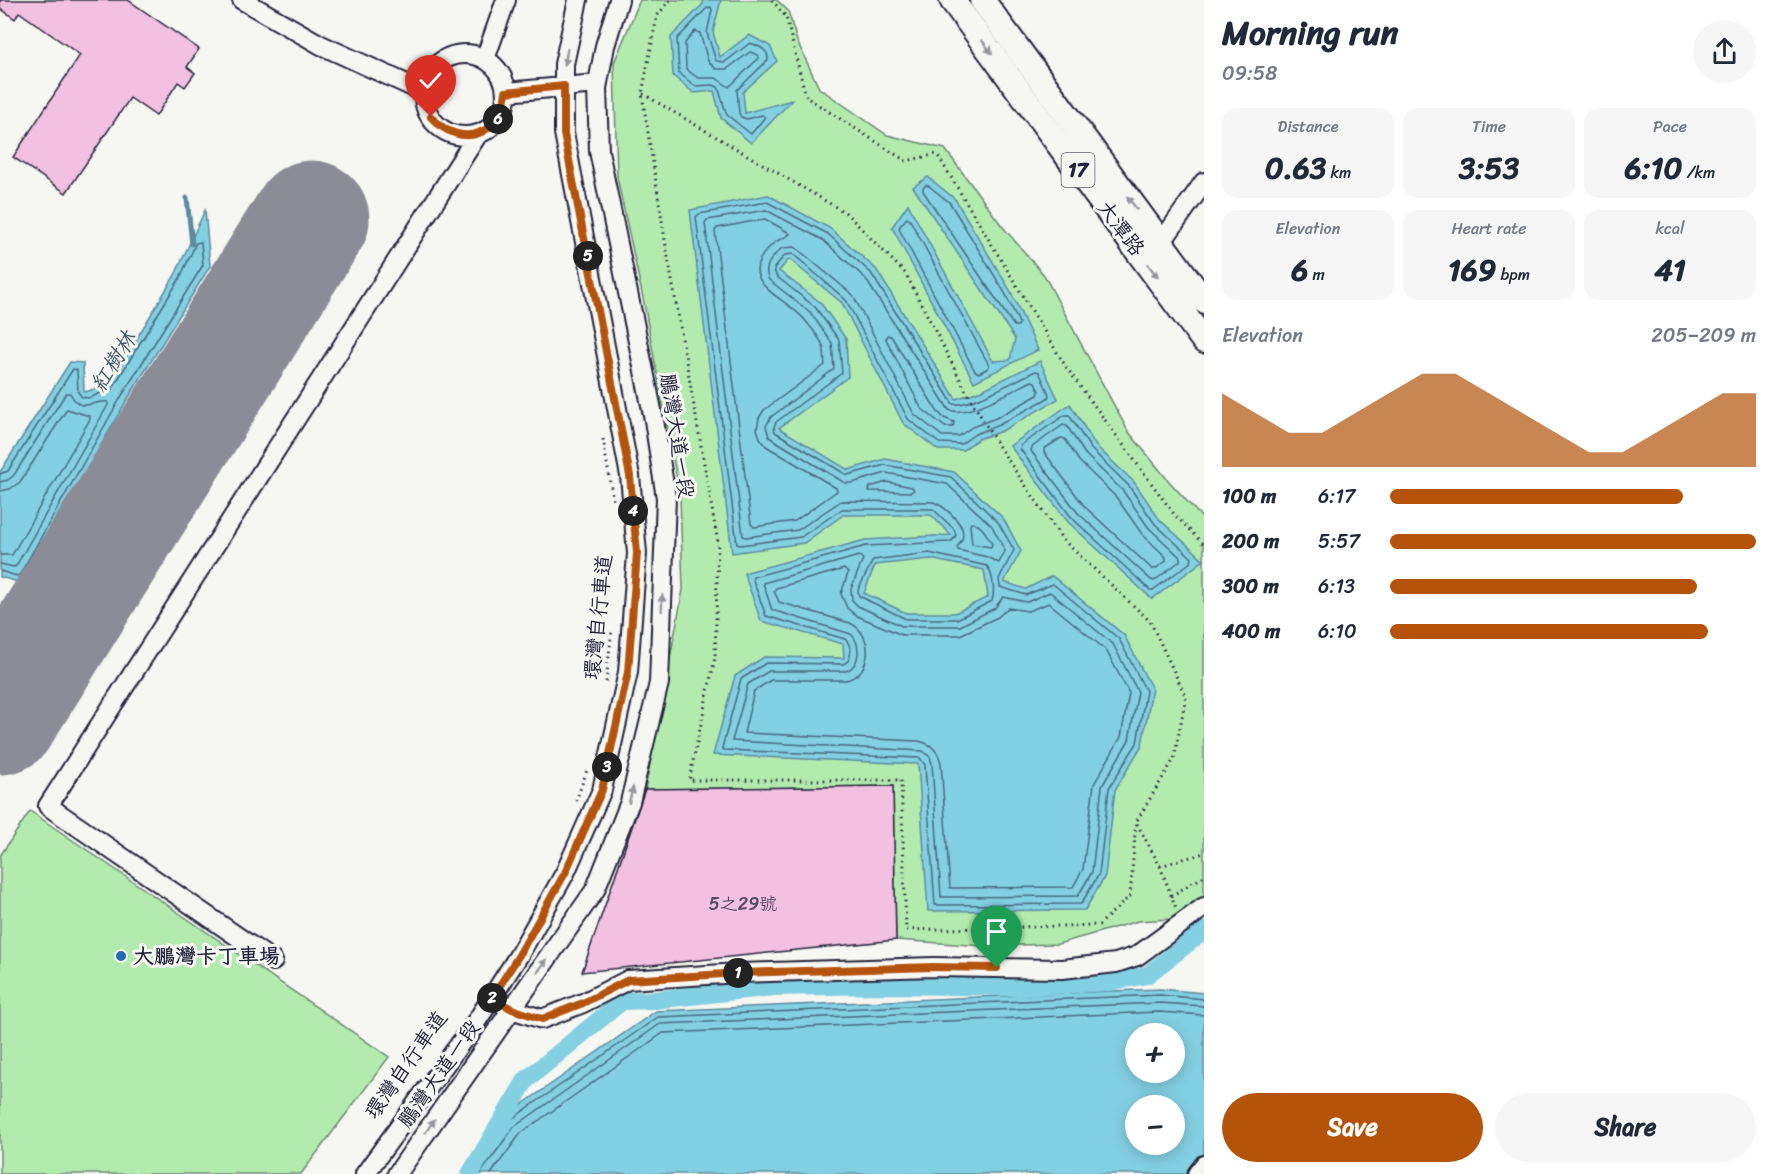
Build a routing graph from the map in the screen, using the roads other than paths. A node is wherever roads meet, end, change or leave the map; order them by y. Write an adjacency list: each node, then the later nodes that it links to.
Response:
1 (242, 0): 10 (street)
2 (506, 0): 7 (street)
3 (579, 0): 9 (street, 鵬灣大道一段, one-way to 9)
4 (619, 0): 8 (street, 鵬灣大道一段)
5 (952, 0): 16 (main road, 大潭路 / 17, one-way to 16)
6 (982, 0): 14 (main road, 大潭路 / 17, one-way to 6)
7 (485, 59): 10 (street); 11 (street)
8 (597, 84): 9 (street); 20 (street, 鵬灣大道一段, one-way to 8)
9 (564, 86): 11 (street); 19 (street, 鵬灣大道一段)
10 (424, 92): 12 (street)
11 (506, 92): 12 (street)
12 (478, 134): 18 (street)
13 (1204, 182): 14 (street)
14 (1161, 243): 15 (main road, 大潭路 / 17)
15 (1204, 301)
16 (1204, 340)
17 (1204, 908): 20 (street)
18 (273, 961)
19 (492, 998): 20 (street); 22 (street, 鵬灣大道一段)
20 (512, 1009): 23 (street, 鵬灣大道一段, one-way to 20)
21 (1204, 1165): 24 (street)
22 (365, 1174)
23 (397, 1174)
24 (1197, 1174)

